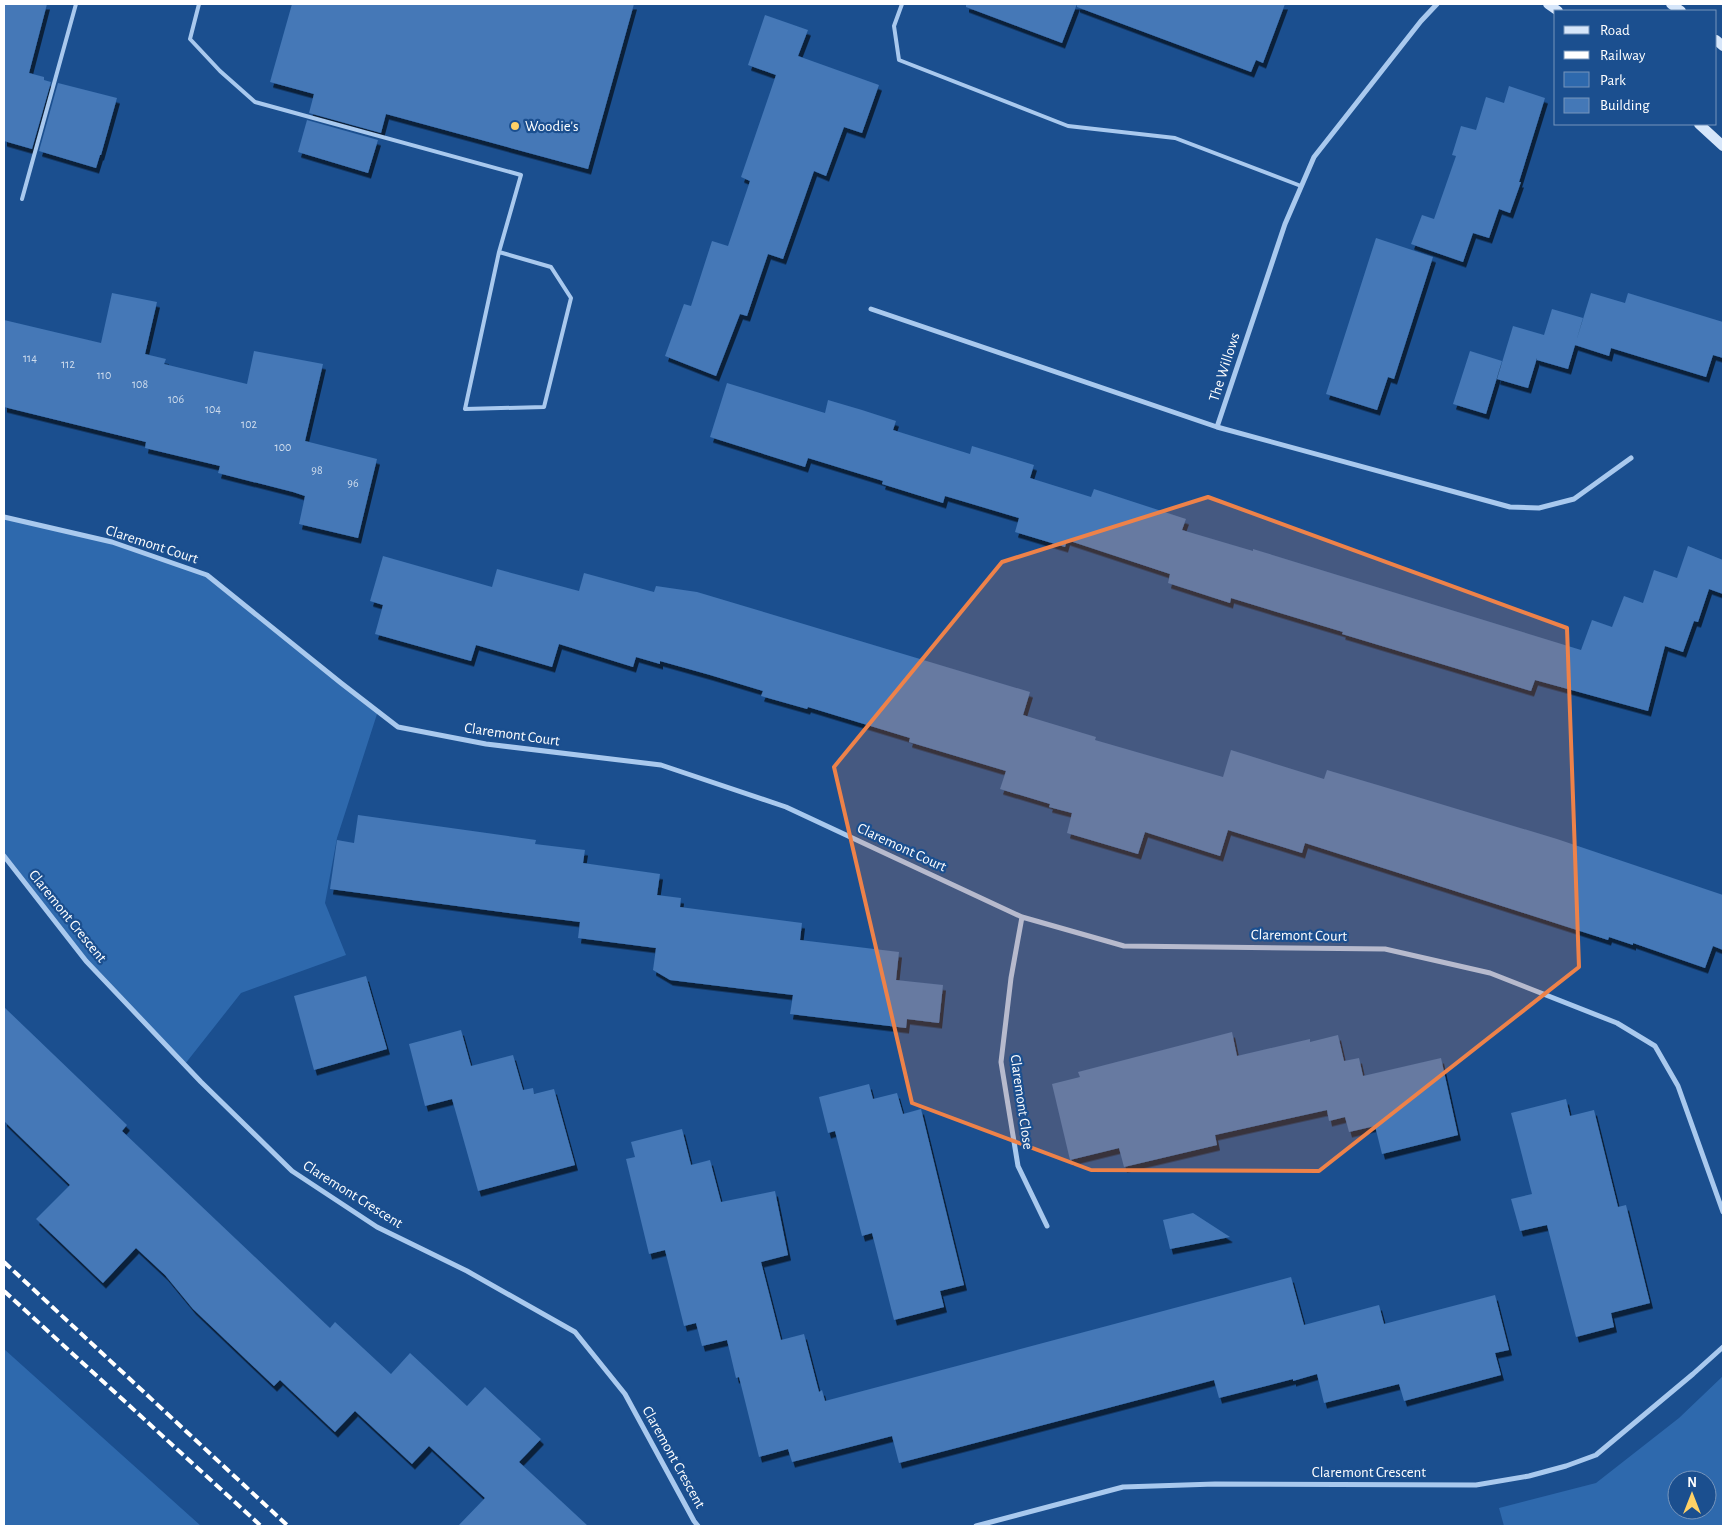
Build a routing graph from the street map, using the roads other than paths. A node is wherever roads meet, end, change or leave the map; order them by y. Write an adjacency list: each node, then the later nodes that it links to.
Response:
1 (76, 4): 8 (lane)
2 (199, 4): 9 (lane)
3 (902, 4): 7 (lane)
4 (1437, 4): 7 (street, The Willows)
5 (1700, 125): 6 (main road)
6 (1723, 146)
7 (1301, 186): 11 (street, The Willows)
8 (22, 199)
9 (499, 252): 9 (lane)
10 (871, 309): 11 (street)
11 (1217, 427): 12 (street)
12 (1630, 458)
13 (4, 518): 15 (street, Claremont Court)
14 (4, 856): 19 (street, Claremont Crescent)
15 (1022, 917): 16 (street, Claremont Court); 17 (street, Claremont Close)
16 (1723, 1212)
17 (1047, 1226)
18 (1723, 1347): 20 (street, Claremont Crescent)
19 (698, 1526)
20 (976, 1526)

